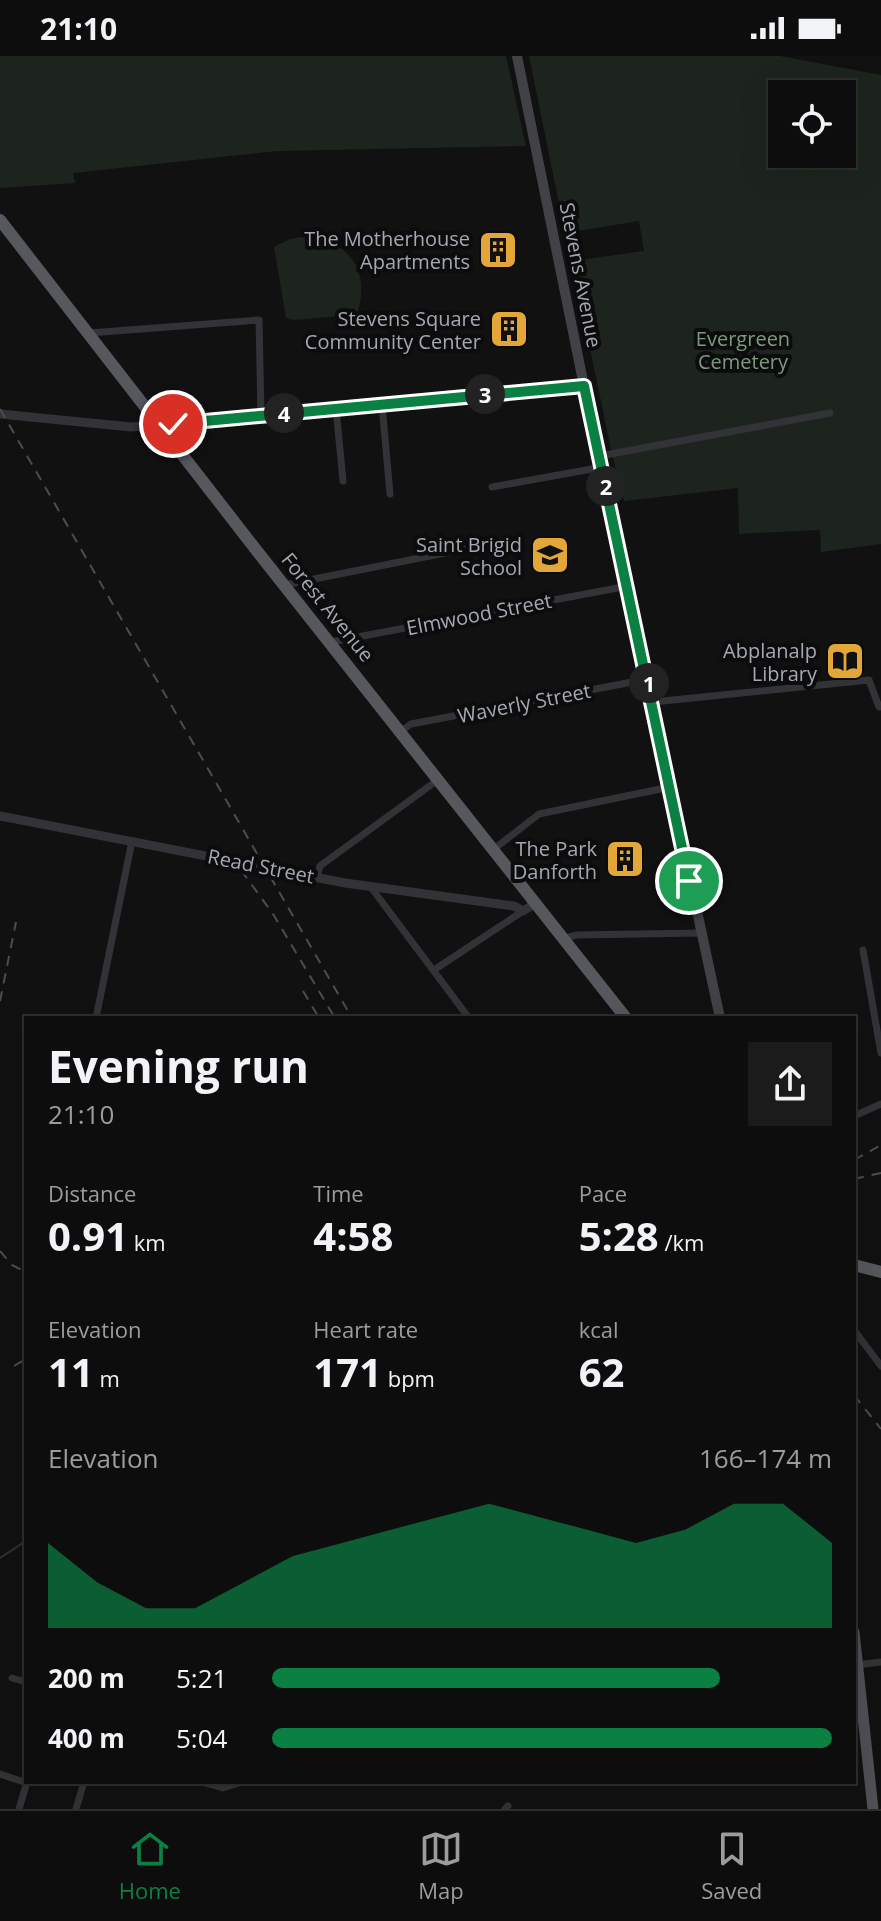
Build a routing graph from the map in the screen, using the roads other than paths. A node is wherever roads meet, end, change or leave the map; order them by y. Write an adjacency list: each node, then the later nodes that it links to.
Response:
1 (517, 56): 4 (main road, Stevens Avenue)
2 (0, 220): 3 (highway, Forest Avenue)
3 (89, 333): 9 (street); 10 (highway, Forest Avenue)
4 (584, 386): 5 (street); 11 (main road, Stevens Avenue)
5 (382, 405): 6 (street); 14 (street)
6 (336, 408): 9 (street); 12 (street)
7 (830, 413): 11 (street)
8 (0, 414): 10 (street)
9 (261, 415): 10 (street)
10 (161, 425): 16 (highway, Forest Avenue)
11 (602, 462): 13 (street); 17 (main road, Stevens Avenue)
12 (343, 481)
13 (492, 487)
14 (390, 494)
15 (505, 541): 16 (street)
16 (284, 585): 18 (highway, Forest Avenue)
17 (628, 586): 18 (street, Elmwood Street); 19 (main road, Stevens Avenue)
18 (331, 642): 22 (highway, Forest Avenue)
19 (648, 679): 20 (main road, Stevens Avenue); 22 (street, Waverly Street)
20 (653, 702): 21 (street); 24 (main road, Stevens Avenue)
21 (881, 707)
22 (401, 731): 23 (highway, Forest Avenue)
23 (439, 779): 27 (highway, Forest Avenue); 28 (street)
24 (670, 787): 27 (street); 32 (main road, Stevens Avenue)
25 (0, 816): 26 (street, Read Street)
26 (132, 841): 28 (street, Read Street); 36 (street)
27 (494, 849): 30 (highway, Forest Avenue)
28 (317, 876): 29 (street, Read Street)
29 (370, 886): 31 (street, Read Street); 35 (street)
30 (536, 903): 31 (street); 33 (highway, Forest Avenue)
31 (523, 911): 35 (street)
32 (701, 933): 33 (street); 39 (main road, Stevens Avenue)
33 (565, 938): 38 (highway, Forest Avenue)
34 (863, 950): 40 (street)
35 (434, 970): 37 (street)
36 (96, 1016)
37 (468, 1016)
38 (624, 1016)
39 (720, 1016)
40 (881, 1053)
41 (881, 1104): 42 (street)
42 (856, 1115)
43 (856, 1266): 44 (highway)
44 (881, 1272)
45 (856, 1333): 46 (street)
46 (881, 1366)
47 (881, 1662): 48 (street)
48 (856, 1666): 59 (main road)
49 (12, 1678): 50 (street)
50 (24, 1681)
51 (0, 1774): 52 (street)
52 (24, 1781)
53 (26, 1784): 57 (street)
54 (83, 1784): 58 (street)
55 (209, 1784): 56 (street)
56 (236, 1784)
57 (19, 1809)
58 (76, 1809)
59 (873, 1809)

